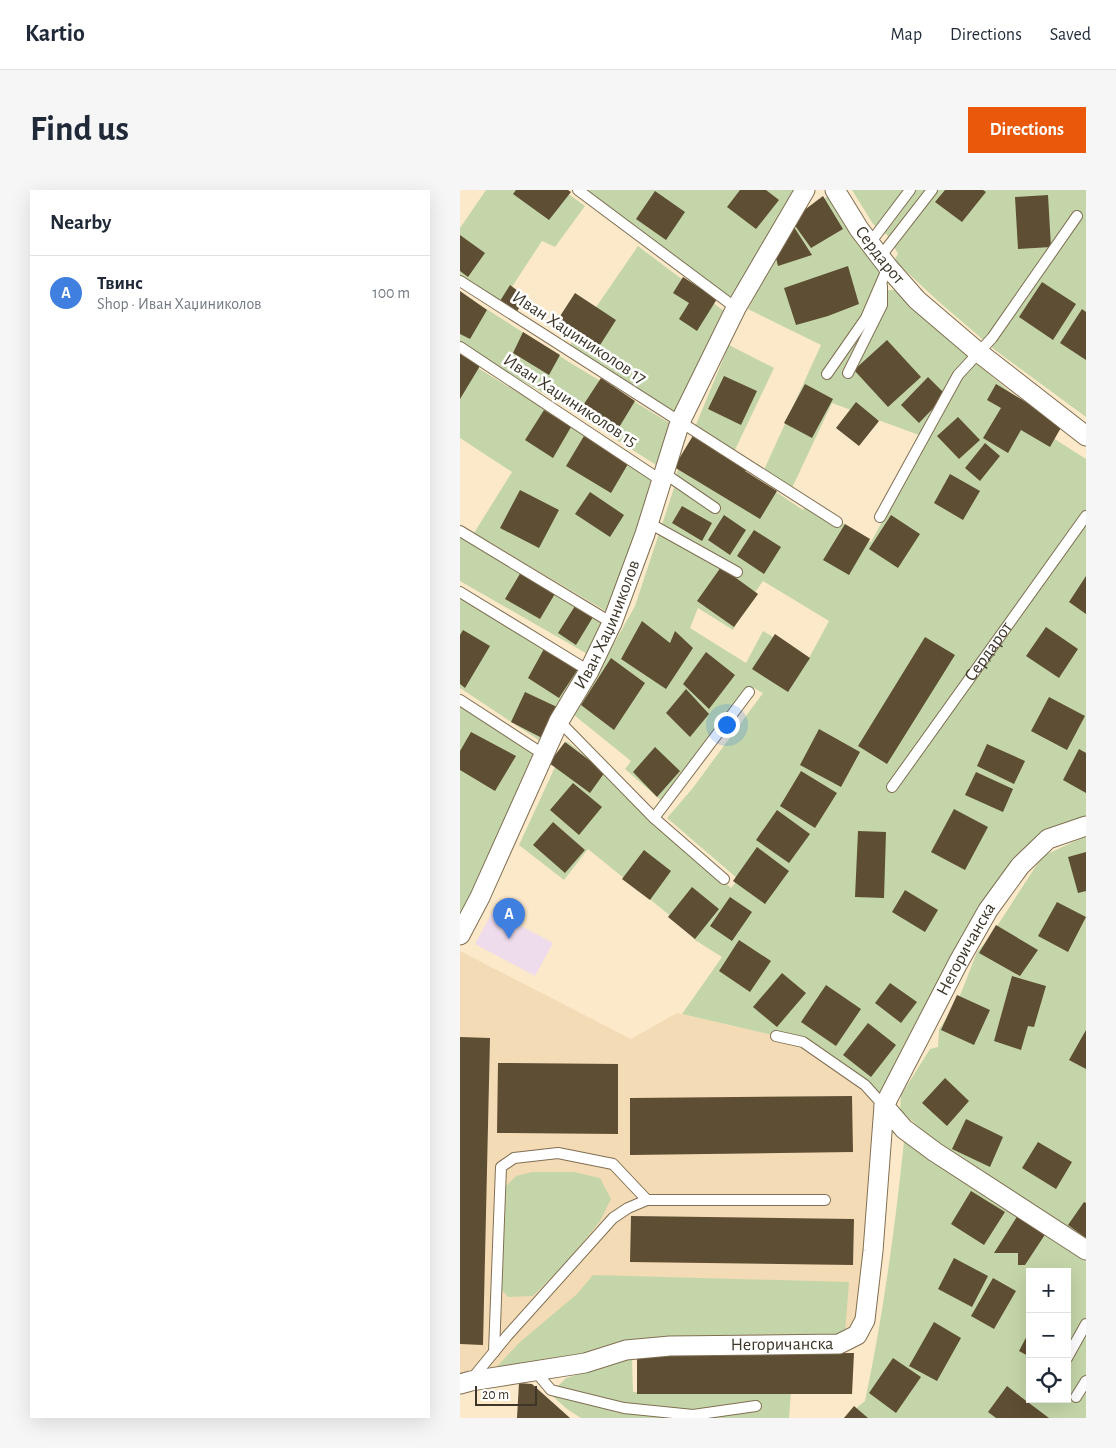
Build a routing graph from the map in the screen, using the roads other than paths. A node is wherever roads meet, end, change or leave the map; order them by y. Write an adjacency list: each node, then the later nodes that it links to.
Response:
1 (578, 190): 9 (lane)
2 (806, 190): 9 (street, Иван Хаџиниколов)
3 (835, 190): 7 (street, Сердарот)
4 (910, 190): 7 (lane)
5 (932, 190): 7 (lane)
6 (1078, 216): 11 (lane)
7 (880, 263): 11 (street, Сердарот); 12 (lane); 13 (lane)
8 (460, 281): 14 (lane, Иван Хаџиниколов 17)
9 (736, 308): 14 (street, Иван Хаџиниколов)
10 (460, 347): 16 (lane, Иван Хаџиниколов 15)
11 (978, 352): 15 (street, Сердарот); 19 (lane)
12 (848, 373)
13 (827, 374)
14 (680, 422): 16 (street, Иван Хаџиниколов); 20 (lane, Иван Хаџиниколов 17)
15 (1086, 436)
16 (663, 477): 17 (lane, Иван Хаџиниколов 15); 21 (street, Иван Хаџиниколов)
17 (715, 508)
18 (1086, 516): 31 (lane, Сердарот)
19 (880, 517)
20 (837, 522)
21 (648, 523): 23 (lane); 25 (street, Иван Хаџиниколов)
22 (460, 531): 25 (lane)
23 (737, 572)
24 (460, 592): 26 (lane)
25 (612, 623): 26 (street, Иван Хаџиниколов)
26 (589, 670): 29 (street, Иван Хаџиниколов)
27 (749, 692): 32 (lane)
28 (460, 700): 30 (lane)
29 (559, 721): 30 (street, Иван Хаџиниколов); 32 (lane)
30 (543, 754): 35 (street, Иван Хаџиниколов)
31 (892, 787)
32 (654, 818): 34 (lane)
33 (1086, 826): 37 (street, Негоричанска)
34 (724, 879)
35 (460, 935)
36 (776, 1036): 37 (lane)
37 (884, 1106): 40 (street); 44 (street, Негоричанска)
38 (647, 1200): 39 (lane); 43 (lane); 43 (lane)
39 (825, 1200)
40 (1086, 1250)
41 (1086, 1324): 42 (lane)
42 (1071, 1351)
43 (494, 1352): 46 (lane)
44 (535, 1371): 46 (street, Негоричанска); 48 (lane)
45 (1086, 1381): 47 (lane)
46 (465, 1382)
47 (1076, 1397)
48 (756, 1406)

